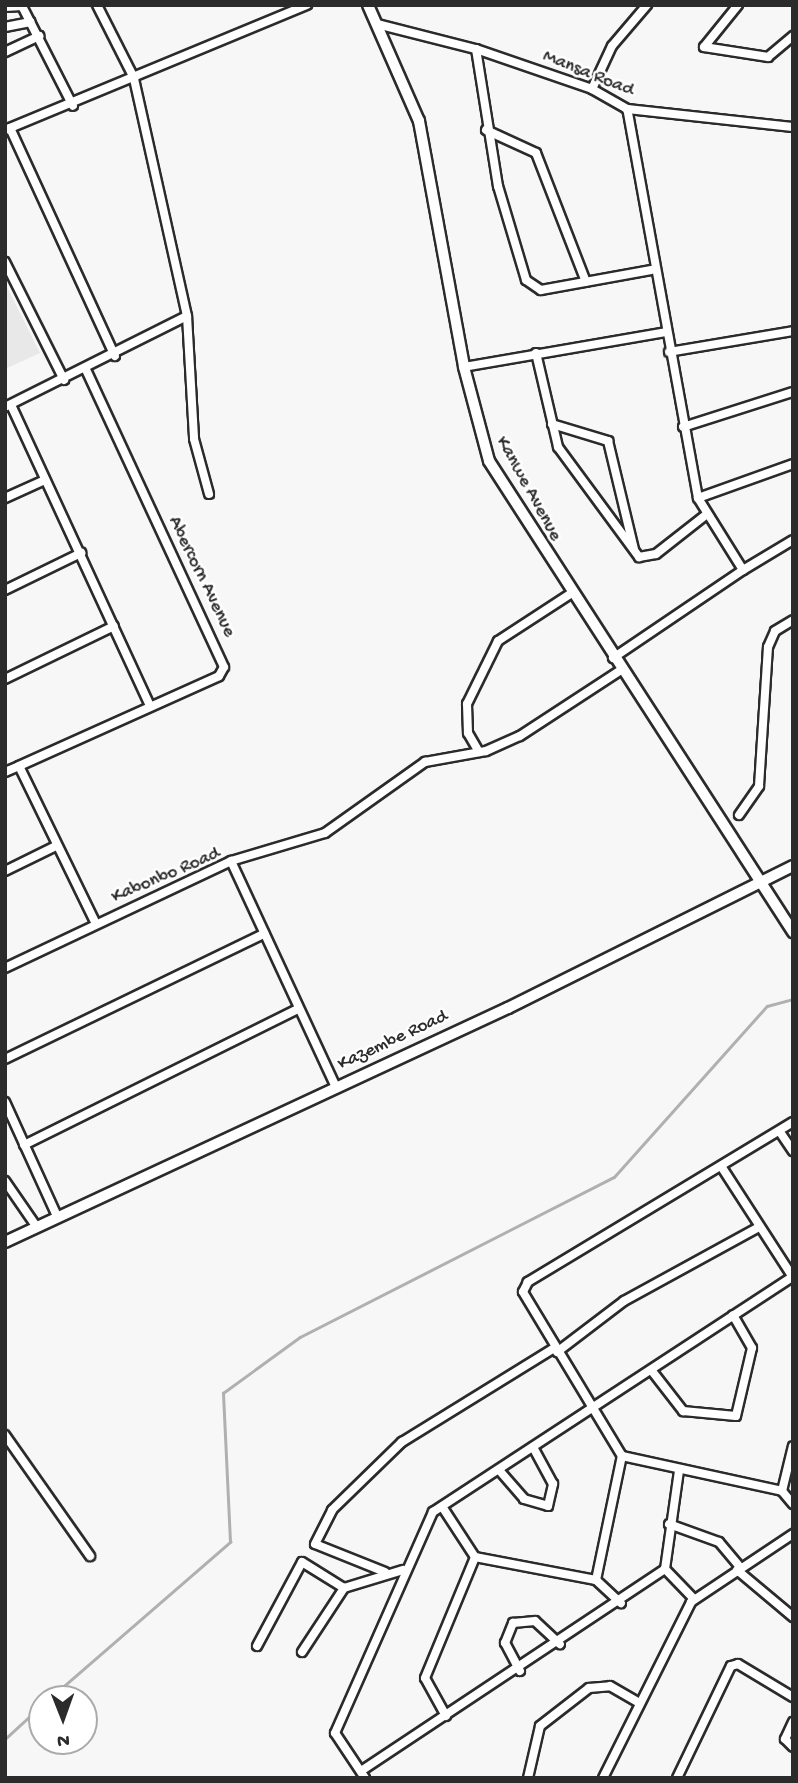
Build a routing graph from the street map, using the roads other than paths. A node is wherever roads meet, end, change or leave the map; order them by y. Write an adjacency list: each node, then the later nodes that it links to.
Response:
1 (22, 5): 7 (street); 8 (street)
2 (97, 5): 15 (street)
3 (307, 5): 15 (street)
4 (368, 5): 9 (main road, Kanwe Avenue)
5 (647, 5): 16 (street)
6 (738, 5): 12 (street)
7 (5, 7)
8 (31, 22): 10 (street); 11 (street)
9 (377, 23): 13 (street, Mansa Road); 31 (main road, Kanwe Avenue)
10 (5, 27)
11 (38, 36): 14 (street); 17 (street)
12 (793, 36)
13 (476, 49): 16 (street, Mansa Road); 21 (street)
14 (5, 52)
15 (134, 78): 17 (street); 25 (street)
16 (592, 89): 18 (street, Mansa Road)
17 (74, 106): 20 (street)
18 (627, 109): 19 (street, Mansa Road); 23 (street)
19 (793, 127)
20 (8, 129): 30 (street)
21 (486, 130): 24 (street); 24 (street)
22 (5, 262): 33 (street)
23 (651, 270): 24 (street); 26 (street)
24 (586, 282)
25 (187, 316): 30 (street); 40 (street)
26 (666, 331): 28 (street); 29 (street)
27 (793, 331): 28 (street)
28 (669, 352): 37 (street)
29 (536, 354): 31 (street); 36 (street)
30 (115, 356): 32 (street)
31 (464, 367): 49 (main road, Kanwe Avenue)
32 (86, 370): 33 (street); 55 (street, Abercorn Avenue)
33 (64, 380): 35 (street)
34 (793, 392): 37 (street)
35 (8, 406): 39 (street)
36 (551, 424): 45 (street); 45 (street)
37 (683, 427): 41 (street)
38 (793, 464): 41 (street)
39 (45, 480): 42 (street); 46 (street)
40 (209, 494)
41 (698, 498): 43 (street)
42 (5, 499)
43 (707, 514): 45 (street); 47 (street)
44 (793, 540): 47 (street)
45 (635, 552)
46 (81, 554): 48 (street); 51 (street)
47 (743, 570): 52 (street)
48 (5, 590)
49 (570, 594): 52 (main road, Kanwe Avenue); 56 (street)
50 (793, 620): 59 (street)
51 (114, 626): 54 (street); 55 (street)
52 (612, 658): 53 (main road, Kanwe Avenue)
53 (621, 670): 56 (street); 64 (main road, Kanwe Avenue)
54 (5, 679)
55 (150, 706): 57 (street, Abercorn Avenue)
56 (479, 752): 61 (street)
57 (19, 766): 58 (street, Abercorn Avenue); 60 (street)
58 (5, 772)
59 (738, 815)
60 (56, 846): 63 (street); 65 (street)
61 (231, 861): 65 (street, Kabonbo Road); 67 (street, Kabonbo Road)
62 (793, 866): 64 (main road, Kazembe Road)
63 (5, 871)
64 (763, 885): 66 (main road, Kanwe Avenue); 71 (main road, Kazembe Road)
65 (96, 924): 68 (street, Kabonbo Road)
66 (793, 932)
67 (264, 934): 69 (street, Kabonbo Road); 70 (street)
68 (5, 968)
69 (298, 1009): 71 (street, Kabonbo Road); 75 (street)
70 (5, 1059)
71 (336, 1087): 79 (main road, Kazembe Road)
72 (5, 1102): 75 (street)
73 (793, 1122): 74 (street)
74 (780, 1132): 76 (street); 77 (street)
75 (24, 1145): 79 (street)
76 (793, 1152)
77 (721, 1166): 81 (street); 85 (street)
78 (5, 1181): 80 (street)
79 (57, 1216): 80 (main road, Kazembe Road)
80 (36, 1226): 82 (main road, Kazembe Road)
81 (759, 1227): 83 (street); 85 (street)
82 (5, 1242)
83 (792, 1275): 84 (street)
84 (733, 1315): 86 (street); 86 (street)
85 (555, 1350): 87 (street); 104 (street)
86 (652, 1371): 87 (street)
87 (591, 1409): 90 (street); 91 (street)
88 (5, 1435): 99 (street)
89 (793, 1446): 94 (street)
90 (533, 1447): 92 (street); 92 (street)
91 (622, 1456): 93 (street); 105 (street)
92 (499, 1470): 96 (street)
93 (679, 1471): 94 (street); 97 (street)
94 (782, 1491): 95 (street)
95 (793, 1504)
96 (443, 1508): 100 (street); 103 (street)
97 (669, 1524): 101 (street); 102 (street)
98 (793, 1534): 102 (street)
99 (90, 1556)
100 (475, 1557): 105 (street); 116 (street)
101 (665, 1569): 107 (street); 108 (street)
102 (739, 1569): 107 (street); 109 (street)
103 (403, 1570): 104 (street); 119 (street)
104 (385, 1572): 106 (street)
105 (596, 1580): 108 (street)
106 (344, 1588): 111 (street); 112 (street)
107 (694, 1599): 115 (street)
108 (621, 1603): 110 (street)
109 (793, 1617)
110 (560, 1644): 113 (street); 113 (street)
111 (257, 1646)
112 (302, 1652)
113 (520, 1671): 116 (street)
114 (793, 1697): 122 (street)
115 (639, 1703): 120 (street); 121 (street)
116 (446, 1716): 119 (street)
117 (793, 1723): 118 (street)
118 (793, 1747)
119 (363, 1774)
120 (528, 1778)
121 (603, 1778)
122 (677, 1778)

